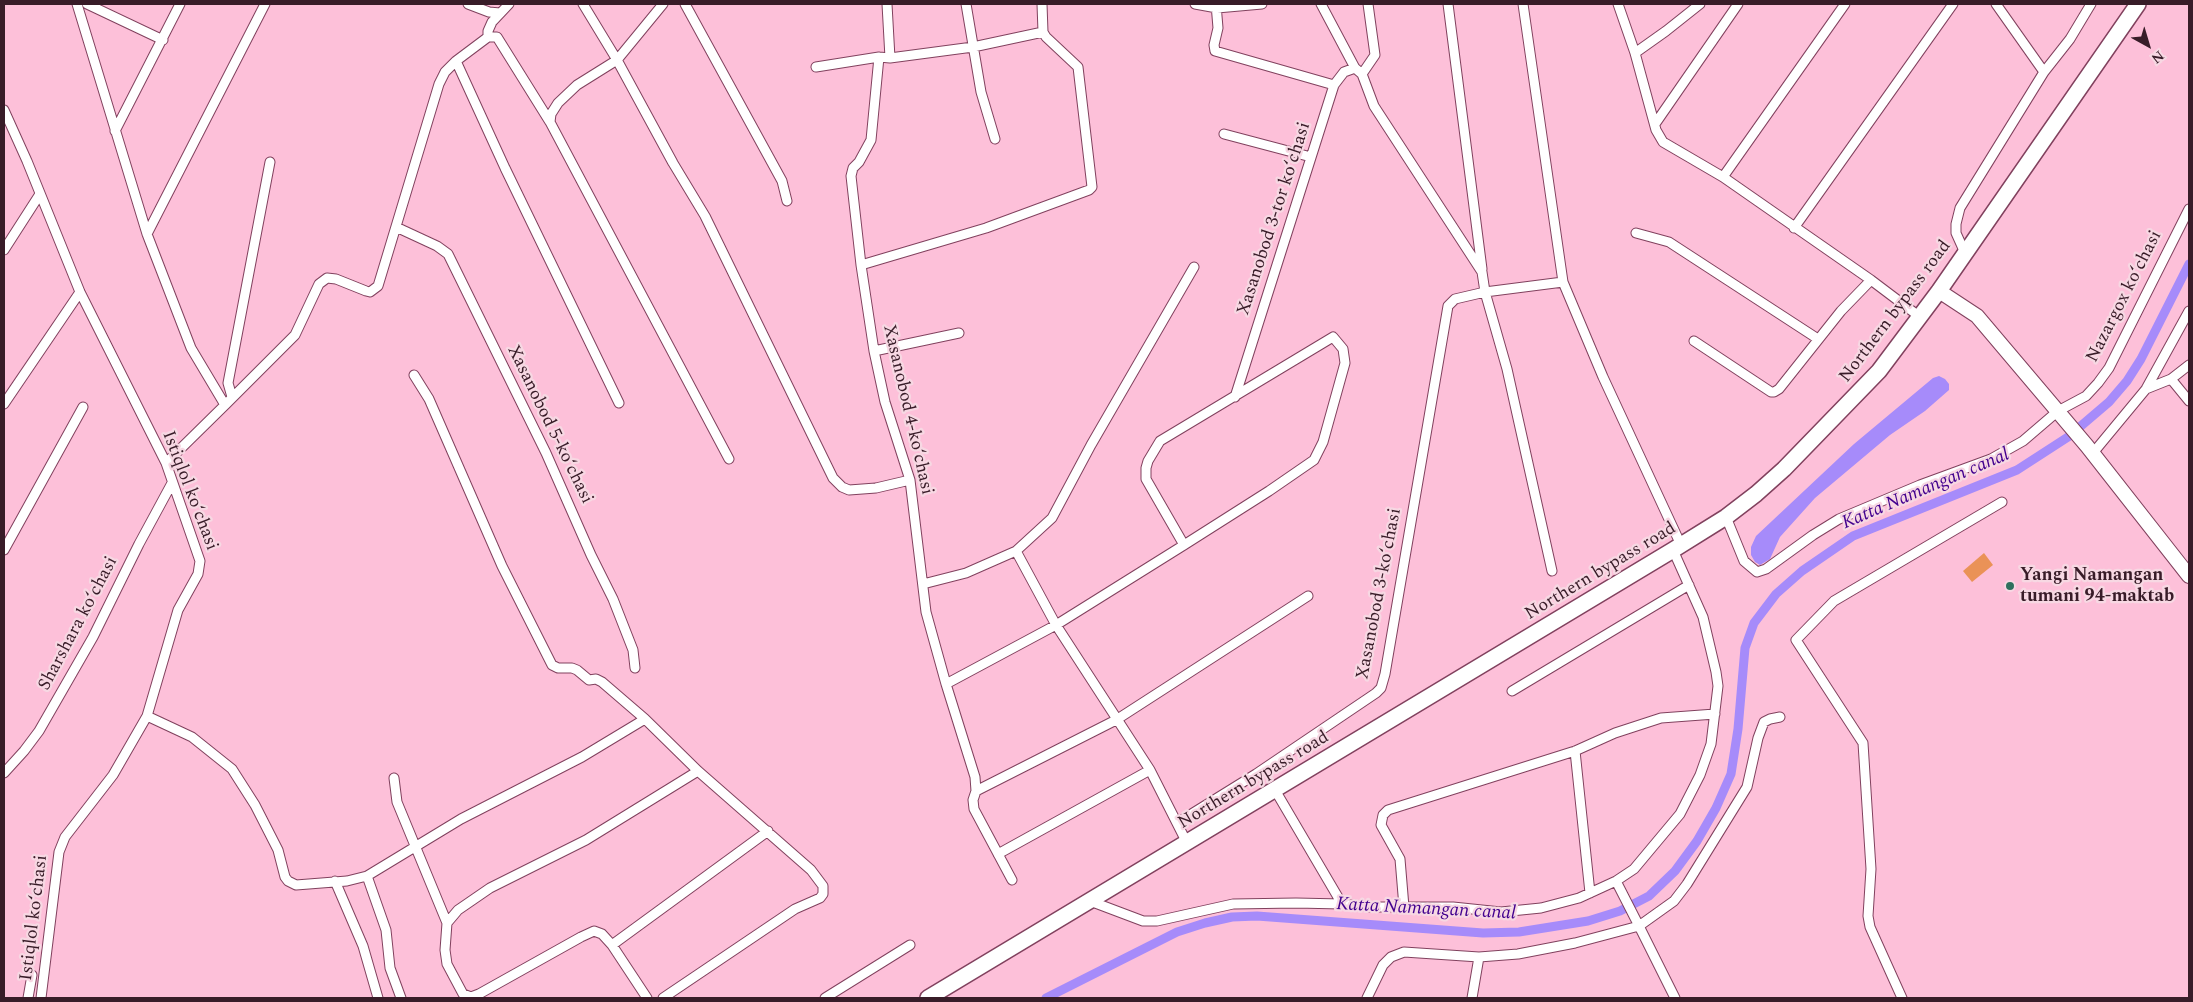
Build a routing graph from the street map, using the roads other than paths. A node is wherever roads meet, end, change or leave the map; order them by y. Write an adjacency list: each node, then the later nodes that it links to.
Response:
1 (77, 4): 47 (street)
2 (86, 4): 32 (street)
3 (180, 4): 32 (street)
4 (265, 4): 59 (street)
5 (468, 4): 28 (street)
6 (509, 4): 29 (street)
7 (583, 4): 37 (street)
8 (663, 4): 37 (street)
9 (685, 4): 54 (street)
10 (887, 4): 36 (street)
11 (966, 4): 33 (street)
12 (1042, 4): 30 (street)
13 (1195, 4): 27 (street)
14 (1262, 4): 27 (street)
15 (1321, 4): 40 (street)
16 (1368, 4): 40 (street)
17 (1448, 4): 64 (street)
18 (1523, 4): 66 (street)
19 (1618, 4): 34 (street)
20 (1700, 4): 34 (street)
21 (1738, 4): 45 (street)
22 (1845, 4): 52 (street)
23 (1953, 4): 57 (street)
24 (1996, 4): 41 (street)
25 (2091, 4): 41 (street)
26 (2138, 4): 61 (main road, Northern bypass road)
27 (1216, 6): 42 (street)
28 (491, 8): 29 (street)
29 (500, 13): 31 (street)
30 (1043, 32): 33 (street); 62 (street)
31 (488, 37): 38 (street); 44 (street)
32 (163, 40): 47 (street)
33 (973, 47): 36 (street); 49 (street)
34 (1635, 53): 45 (street)
35 (879, 57): 36 (street); 39 (street); 62 (street, Xasanobod 4-koʻchasi)
36 (890, 58)
37 (617, 60): 44 (street); 91 (street)
38 (456, 61): 56 (street); 83 (street)
39 (816, 68)
40 (1358, 71): 42 (street); 64 (street)
41 (2044, 72): 61 (street)
42 (1334, 85): 50 (street, Xasanobod 3-tor koʻchasi)
43 (4, 110): 46 (street, Istiqlol koʻchasi)
44 (550, 122): 89 (street)
45 (1655, 124): 52 (street)
46 (7, 128): 53 (street, Istiqlol koʻchasi)
47 (115, 132): 59 (street)
48 (1224, 134): 50 (street)
49 (995, 139)
50 (1311, 157): 81 (street, Xasanobod 3-tor koʻchasi)
51 (270, 162): 80 (street)
52 (1723, 177): 57 (street)
53 (40, 194): 60 (street); 68 (street, Istiqlol koʻchasi)
54 (787, 201)
55 (2189, 209): 87 (street, Nazargox koʻchasi)
56 (396, 227): 80 (street); 105 (street, Xasanobod 5-koʻchasi)
57 (1794, 228): 65 (street)
58 (1636, 233): 73 (street)
59 (147, 234): 85 (street)
60 (4, 250)
61 (1965, 253): 67 (main road, Northern bypass road)
62 (861, 265): 75 (street, Xasanobod 4-koʻchasi)
63 (1194, 267): 98 (street)
64 (1482, 272): 69 (street)
65 (1871, 280): 71 (street); 73 (street)
66 (1563, 282): 69 (street, Xasanobod 3-koʻchasi); 96 (street)
67 (1939, 290): 71 (main road, Northern bypass road); 87 (main road)
68 (80, 292): 84 (street); 90 (street, Istiqlol koʻchasi)
69 (1485, 292): 99 (street); 120 (street, Xasanobod 3-koʻchasi)
70 (2189, 311): 79 (street)
71 (1920, 317): 94 (main road, Northern bypass road)
72 (959, 333): 75 (street)
73 (1818, 339): 74 (street)
74 (1694, 341)
75 (874, 351): 91 (street, Xasanobod 4-koʻchasi)
76 (2189, 365): 78 (street)
77 (414, 375): 111 (street)
78 (2171, 379): 79 (street); 82 (street)
79 (2146, 389): 88 (street)
80 (232, 397): 85 (street)
81 (1235, 397): 95 (street); 95 (street)
82 (2189, 401)
83 (619, 403)
84 (4, 404)
85 (225, 405): 90 (street)
86 (83, 407): 97 (street)
87 (2060, 413): 88 (main road); 94 (street, Nazargox koʻchasi)
88 (2090, 450): 100 (main road)
89 (729, 459)
90 (166, 463): 92 (street, Istiqlol koʻchasi)
91 (910, 480): 101 (street, Xasanobod 4-koʻchasi)
92 (172, 483): 109 (street, Istiqlol koʻchasi); 116 (street, Sharshara koʻchasi)
93 (2002, 502): 150 (street)
94 (1726, 517): 96 (main road, Northern bypass road)
95 (1184, 545): 104 (street)
96 (1677, 547): 102 (street); 118 (main road, Northern bypass road)
97 (4, 550)
98 (1016, 551): 101 (street); 104 (street)
99 (1552, 571)
100 (2189, 576)
101 (923, 584): 106 (street, Xasanobod 4-koʻchasi)
102 (1689, 585): 107 (street); 108 (street)
103 (1308, 596): 112 (street)
104 (1056, 625): 106 (street); 112 (street)
105 (635, 668)
106 (946, 684): 119 (street, Xasanobod 4-koʻchasi)
107 (1512, 691)
108 (1715, 714): 113 (street); 128 (street)
109 (147, 716): 127 (street); 140 (street, Istiqlol koʻchasi)
110 (1780, 717): 133 (street)
111 (645, 719): 115 (street); 123 (street)
112 (1116, 720): 114 (street); 119 (street)
113 (1575, 751): 129 (street); 132 (street)
114 (1150, 770): 120 (street); 124 (street)
115 (698, 771): 121 (street); 134 (street)
116 (4, 773)
117 (394, 778): 123 (street)
118 (1275, 790): 122 (main road, Northern bypass road); 131 (street)
119 (976, 791): 124 (street, Xasanobod 4-koʻchasi)
120 (1177, 823): 122 (street)
121 (768, 831): 135 (street); 144 (street)
122 (1187, 843): 130 (main road, Northern bypass road)
123 (415, 846): 125 (street); 134 (street)
124 (998, 854): 126 (street, Xasanobod 4-koʻchasi)
125 (366, 876): 127 (street); 142 (street)
126 (1012, 880)
127 (335, 881): 141 (street)
128 (1617, 884): 129 (street); 133 (street)
129 (1590, 893): 132 (street)
130 (1090, 901): 131 (street); 146 (main road, Northern bypass road)
131 (1342, 904): 132 (street)
132 (1404, 907)
133 (1637, 922): 137 (street); 149 (street)
134 (447, 923): 135 (street)
135 (612, 945): 143 (street)
136 (910, 945): 145 (street)
137 (1479, 957): 147 (street); 148 (street)
138 (32, 975): 139 (street)
139 (28, 998)
140 (41, 998)
141 (378, 998)
142 (401, 998)
143 (646, 998)
144 (664, 998)
145 (825, 998)
146 (928, 998)
147 (1367, 998)
148 (1472, 998)
149 (1675, 998)
150 (1902, 998)

